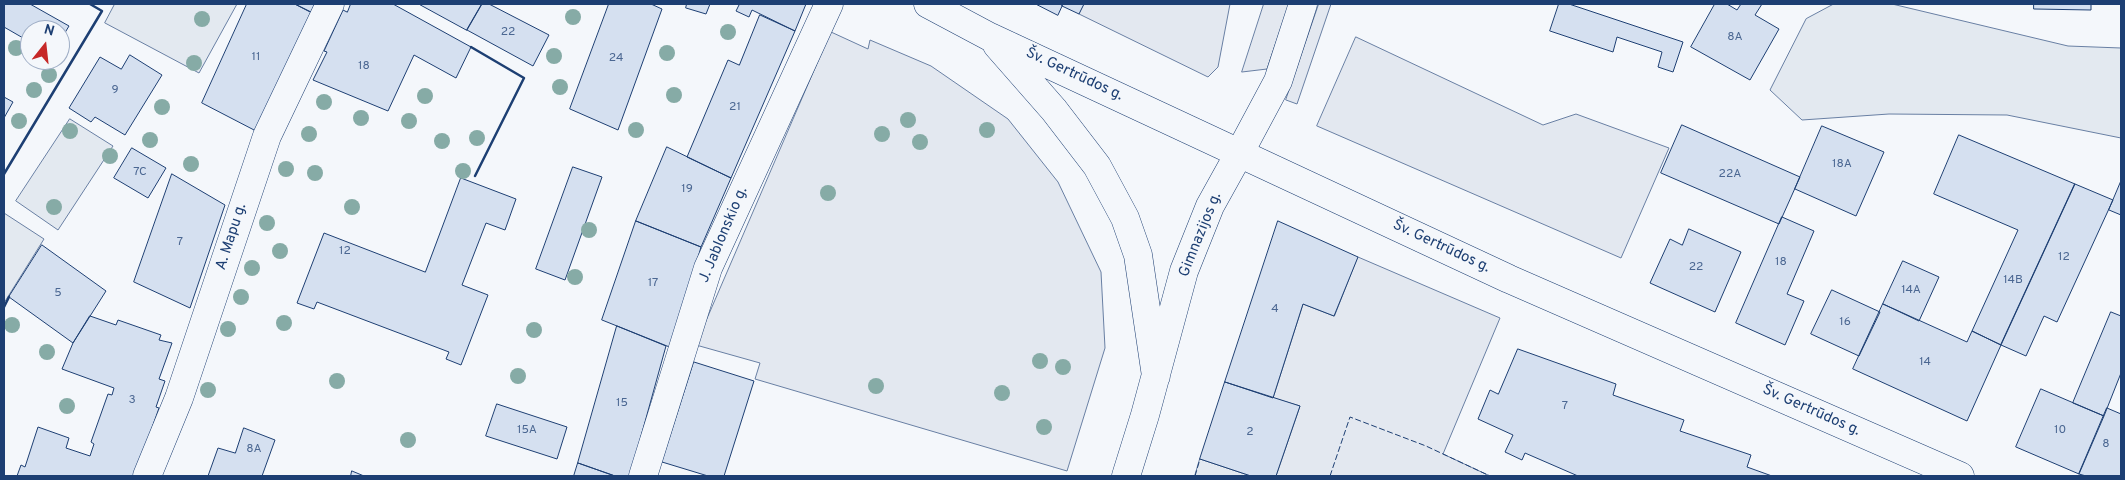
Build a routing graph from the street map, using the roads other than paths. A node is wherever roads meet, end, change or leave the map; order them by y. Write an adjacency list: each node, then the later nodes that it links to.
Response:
1 (330, 4): 8 (main road, A. Mapu g.)
2 (829, 4): 9 (main road, J. Jablonskio g.)
3 (928, 4): 5 (main road, Šv. Gertrūdos g.)
4 (1303, 4): 6 (main road, Gimnazijos g.)
5 (990, 36): 6 (main road, Šv. Gertrūdos g.); 7 (main road)
6 (1240, 152): 7 (main road, Gimnazijos g.); 11 (main road, Šv. Gertrūdos g.)
7 (1156, 376): 10 (main road, Gimnazijos g.)
8 (148, 476)
9 (644, 476)
10 (1126, 476)
11 (1960, 476)

